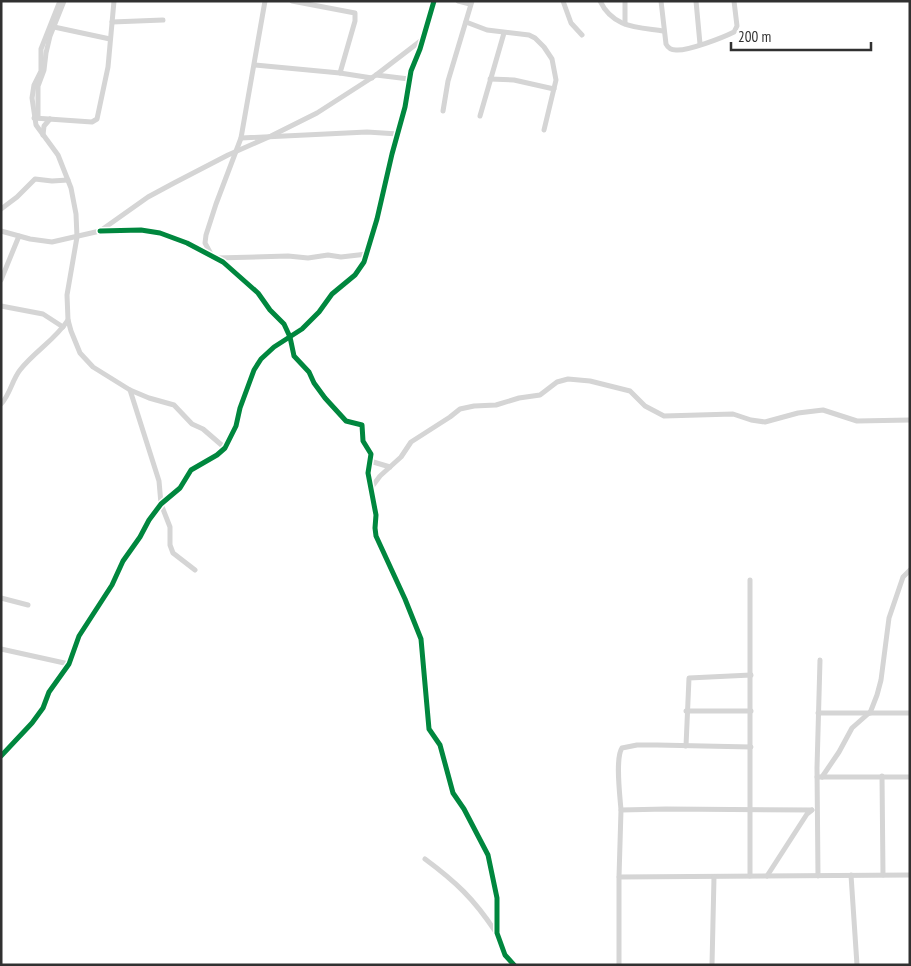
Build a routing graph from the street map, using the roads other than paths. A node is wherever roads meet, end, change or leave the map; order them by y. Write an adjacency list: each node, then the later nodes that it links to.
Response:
1 (62, 1): 18 (street); 33 (street)
2 (114, 1): 15 (street)
3 (265, 1): 25 (street)
4 (292, 1): 26 (street)
5 (434, 1): 23 (street)
6 (458, 1): 13 (street)
7 (563, 1): 21 (street)
8 (600, 1): 17 (street)
9 (625, 1): 17 (street)
10 (661, 1): 19 (street)
11 (696, 1): 24 (street)
12 (734, 1): 24 (street)
13 (471, 3): 16 (street)
14 (163, 20): 15 (street)
15 (112, 22): 22 (street)
16 (466, 22): 20 (street); 31 (street)
17 (625, 24): 19 (street)
18 (54, 27): 22 (street); 33 (street)
19 (663, 31): 24 (street)
20 (504, 33): 29 (street); 30 (street)
21 (582, 35)
22 (110, 39): 34 (street)
23 (423, 39): 27 (street); 28 (street)
24 (700, 44)
25 (255, 65): 26 (street); 39 (street)
26 (340, 73): 27 (street)
27 (374, 76): 28 (street); 38 (street)
28 (410, 79): 36 (street)
29 (490, 79): 30 (street); 32 (street)
30 (554, 89): 35 (street)
31 (443, 112)
32 (480, 116)
33 (36, 118): 34 (street); 37 (street)
34 (50, 119): 37 (street)
35 (544, 130)
36 (398, 134): 38 (street); 47 (street)
37 (43, 135): 41 (street)
38 (272, 136): 39 (street); 40 (street)
39 (241, 138): 40 (street)
40 (236, 151): 44 (street); 48 (street)
41 (68, 180): 42 (street); 46 (street)
42 (1, 209)
43 (1, 231): 45 (street)
44 (100, 231): 46 (street); 48 (street)
45 (19, 236): 46 (street); 49 (street)
46 (77, 237): 51 (street)
47 (367, 254): 48 (street); 53 (street)
48 (214, 257): 53 (street)
49 (1, 280)
50 (1, 306): 52 (street)
51 (68, 320): 52 (street); 54 (street)
52 (63, 328): 55 (street)
53 (290, 337): 57 (street); 58 (street)
54 (130, 390): 57 (street); 61 (street)
55 (1, 404)
56 (910, 420): 59 (street)
57 (225, 448): 61 (street)
58 (370, 461): 59 (street); 60 (street)
59 (390, 467): 60 (street)
60 (371, 489): 94 (street)
61 (161, 504): 62 (street); 69 (street)
62 (195, 570)
63 (910, 570): 74 (street)
64 (750, 580): 70 (street)
65 (1, 598): 66 (street)
66 (28, 605)
67 (1, 649): 69 (street)
68 (820, 660): 73 (street)
69 (69, 664): 78 (street)
70 (751, 675): 71 (street); 72 (street)
71 (686, 711): 72 (street); 76 (street)
72 (751, 712): 77 (street)
73 (818, 713): 74 (street); 80 (street)
74 (869, 713): 75 (street); 80 (street)
75 (910, 713)
76 (686, 746): 77 (street); 82 (street)
77 (751, 747): 83 (street)
78 (1, 756)
79 (882, 776): 80 (street); 81 (street); 87 (street)
80 (820, 777): 84 (street)
81 (910, 777)
82 (620, 810): 83 (street); 92 (street)
83 (750, 810): 84 (street); 89 (street)
84 (814, 810): 90 (street); 91 (street)
85 (424, 859): 94 (street)
86 (851, 875): 87 (street); 91 (street); 98 (street)
87 (883, 875): 88 (street)
88 (910, 875)
89 (750, 876): 90 (street); 93 (street)
90 (767, 876): 91 (street)
91 (818, 876)
92 (618, 877): 93 (street); 96 (street)
93 (714, 877): 97 (street)
94 (497, 934): 95 (street)
95 (514, 965)
96 (619, 965)
97 (712, 965)
98 (857, 965)

